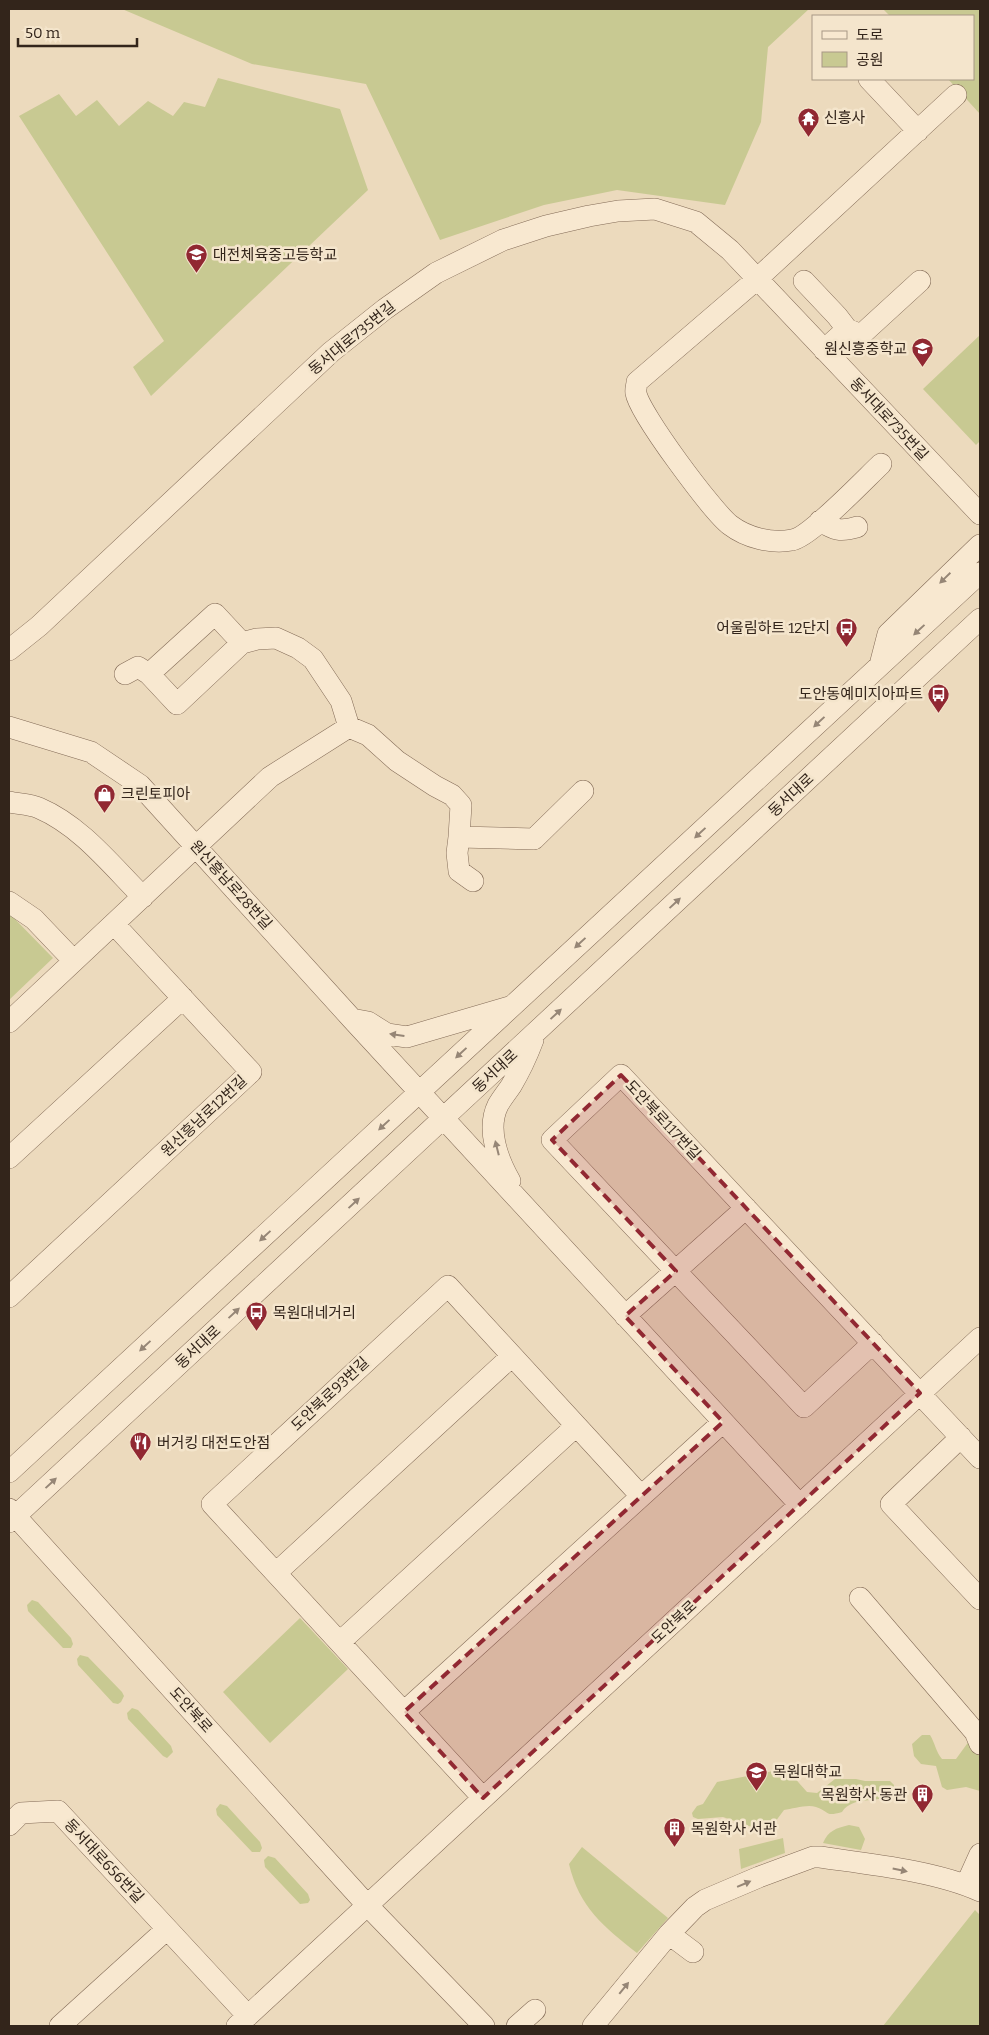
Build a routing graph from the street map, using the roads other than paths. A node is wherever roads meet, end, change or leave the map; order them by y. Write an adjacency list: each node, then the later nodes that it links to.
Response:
1 (870, 80): 3 (street)
2 (956, 96): 3 (street)
3 (918, 130): 4 (street)
4 (757, 279): 8 (street, 동서대로735번길); 11 (street); 18 (street, 동서대로735번길)
5 (804, 281): 7 (street)
6 (920, 281): 7 (street)
7 (847, 329): 8 (street)
8 (824, 350): 10 (street, 동서대로735번길)
9 (881, 464): 11 (street)
10 (980, 514)
11 (820, 521): 12 (street)
12 (857, 527)
13 (980, 545): 19 (street, one-way to 19)
14 (980, 573): 19 (street, one-way to 19)
15 (980, 619): 22 (street, 동서대로)
16 (980, 637): 22 (street)
17 (242, 643): 21 (street); 21 (street); 24 (street)
18 (9, 650)
19 (880, 665): 35 (street, one-way to 35)
20 (125, 674): 21 (street)
21 (149, 674)
22 (902, 692): 38 (street, 동서대로, one-way to 22)
23 (9, 727): 28 (street, 원신흥남로28번길)
24 (349, 727): 27 (street); 28 (street)
25 (583, 791): 27 (street)
26 (9, 802): 30 (street)
27 (459, 837): 29 (street)
28 (197, 847): 30 (street); 36 (street, 원신흥남로28번길)
29 (473, 880)
30 (143, 897): 32 (street)
31 (9, 902): 33 (street)
32 (114, 924): 33 (street); 34 (street, 원신흥남로12번길)
33 (74, 961): 37 (street)
34 (183, 998): 41 (street); 45 (street, 원신흥남로12번길)
35 (512, 1007): 36 (street, one-way to 36); 39 (street, one-way to 39)
36 (352, 1019): 39 (street, 원신흥남로28번길)
37 (9, 1022)
38 (536, 1032): 40 (street, 동서대로); 42 (street, one-way to 38)
39 (420, 1092): 40 (street, 원신흥남로28번길); 55 (street, one-way to 55)
40 (444, 1119): 42 (street, 원신흥남로28번길); 58 (street, 동서대로, one-way to 40)
41 (9, 1158)
42 (526, 1208): 46 (street)
43 (746, 1208): 44 (street); 44 (street, 도안북로117번길); 48 (street, 도안북로117번길)
44 (676, 1271): 46 (street); 48 (street, 도안북로117번길)
45 (9, 1297)
46 (625, 1316): 51 (street)
47 (980, 1338): 50 (street, 도안북로)
48 (873, 1343): 50 (street, 도안북로117번길)
49 (512, 1356): 52 (street, 도안북로93번길); 59 (street); 59 (street, 도안북로93번길)
50 (920, 1393): 53 (street, 도안북로117번길); 57 (street, 도안북로)
51 (723, 1422): 56 (street); 57 (street)
52 (576, 1426): 56 (street, 도안북로93번길); 62 (street)
53 (961, 1437): 54 (street, 도안북로117번길); 61 (street)
54 (980, 1458)
55 (9, 1472)
56 (641, 1496): 63 (street)
57 (800, 1505): 65 (street, 도안북로)
58 (11, 1516): 69 (street, 도안북로)
59 (276, 1573): 62 (street, 도안북로93번길)
60 (860, 1598): 64 (street)
61 (980, 1599)
62 (340, 1642): 63 (street, 도안북로93번길)
63 (404, 1712): 65 (street, 도안북로93번길)
64 (980, 1744)
65 (483, 1798): 69 (street, 도안북로)
66 (9, 1825): 70 (street, 동서대로656번길)
67 (980, 1854): 68 (street)
68 (973, 1888): 71 (street, one-way to 68)
69 (368, 1905): 74 (street, 도안북로); 76 (street)
70 (167, 1928): 74 (street, 동서대로656번길); 75 (street)
71 (669, 1934): 72 (street); 78 (street, one-way to 71)
72 (693, 1952)
73 (535, 2010): 77 (street)
74 (243, 2021)
75 (60, 2026)
76 (484, 2026)
77 (516, 2026)
78 (593, 2026)

